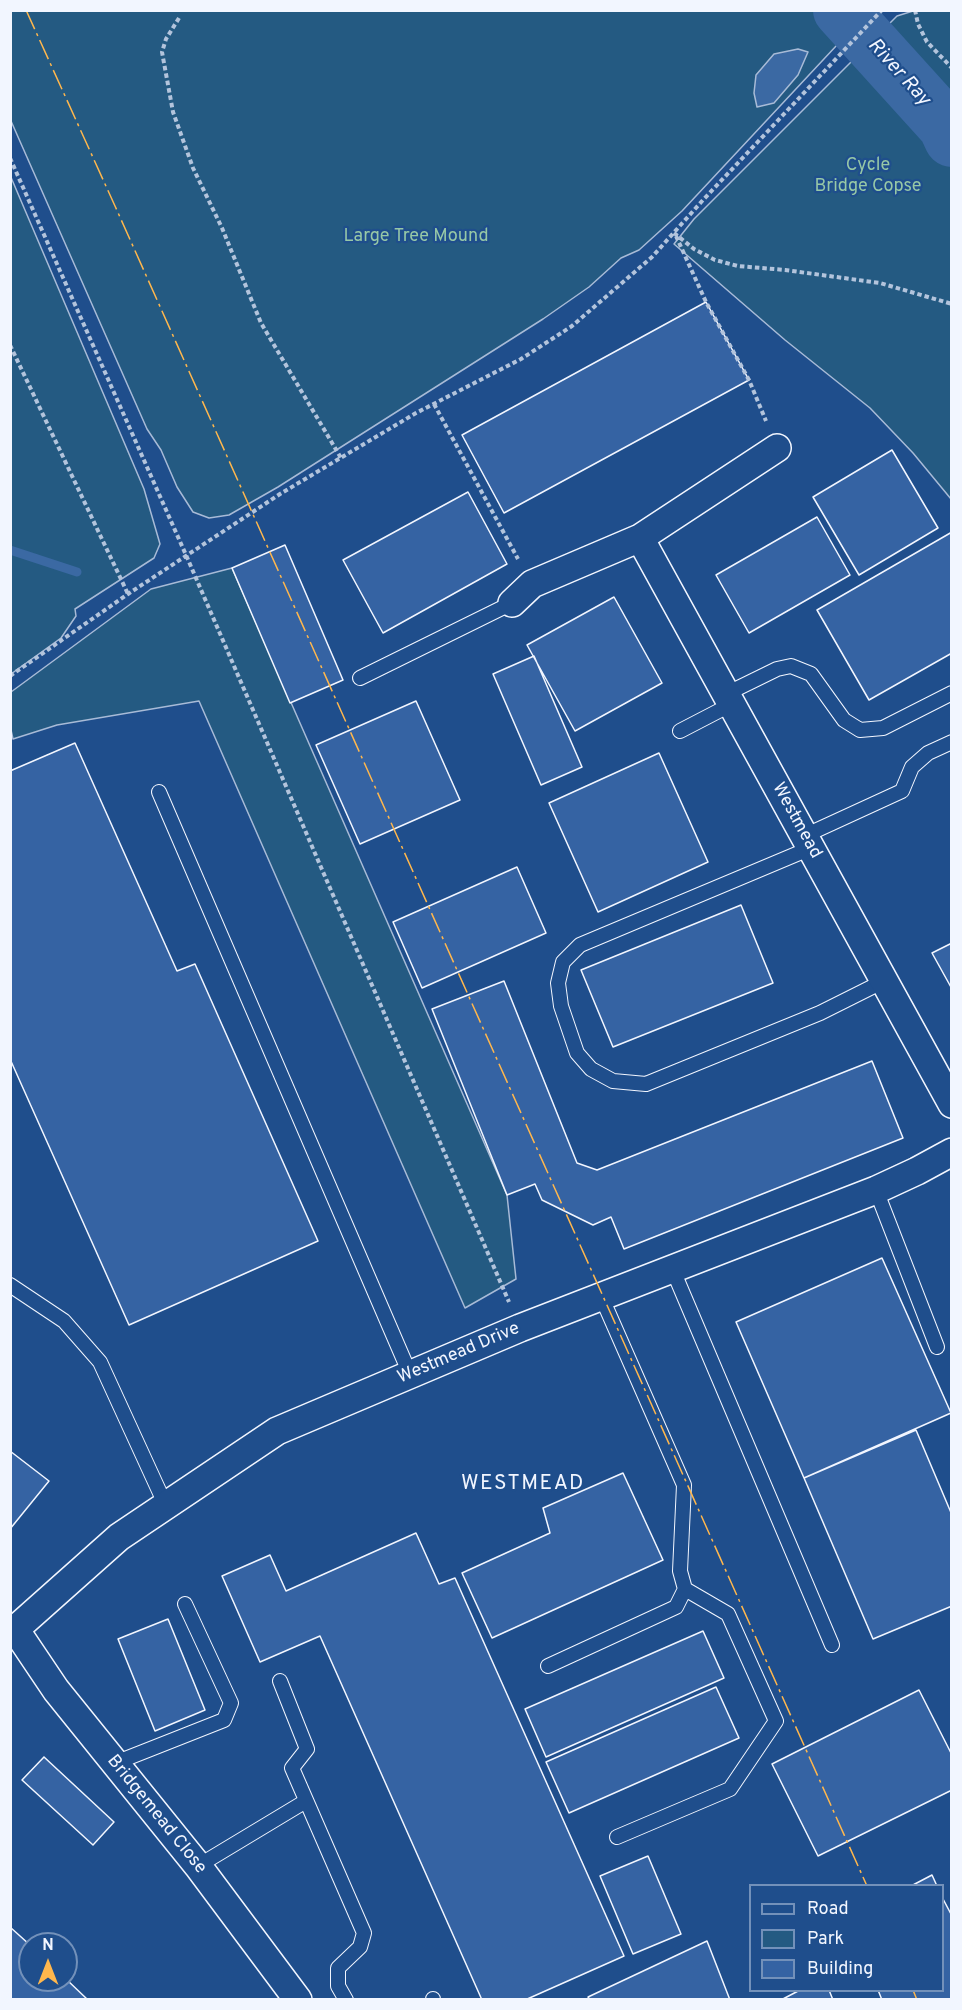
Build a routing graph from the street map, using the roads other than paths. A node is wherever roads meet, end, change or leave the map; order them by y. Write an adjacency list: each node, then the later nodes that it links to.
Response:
1 (777, 448): 2 (street)
2 (640, 538): 3 (street); 6 (street, Westmead)
3 (512, 603): 4 (lane)
4 (360, 678)
5 (951, 693): 6 (lane)
6 (729, 699): 7 (lane); 10 (street, Westmead)
7 (680, 731)
8 (951, 742): 10 (lane)
9 (159, 792): 19 (lane)
10 (807, 842): 11 (street, Westmead); 11 (lane)
11 (884, 981): 12 (street, Westmead)
12 (950, 1099)
13 (951, 1152): 14 (street, Westmead Drive)
14 (876, 1190): 15 (street, Westmead Drive); 18 (lane)
15 (672, 1268): 17 (street, Westmead Drive); 24 (lane)
16 (10, 1285): 20 (lane)
17 (601, 1296): 19 (street, Westmead Drive); 21 (lane)
18 (937, 1347)
19 (410, 1374): 20 (street, Westmead Drive)
20 (166, 1506): 23 (street, Westmead Drive)
21 (685, 1589): 25 (lane); 29 (lane)
22 (185, 1604): 27 (lane)
23 (13, 1632): 27 (street, Bridgemead Close)
24 (832, 1645)
25 (548, 1666)
26 (280, 1681): 28 (lane)
27 (115, 1763): 30 (street, Bridgemead Close)
28 (306, 1801): 30 (lane); 32 (lane)
29 (616, 1837)
30 (198, 1866): 31 (street, Bridgemead Close)
31 (289, 1996)
32 (346, 2000)

